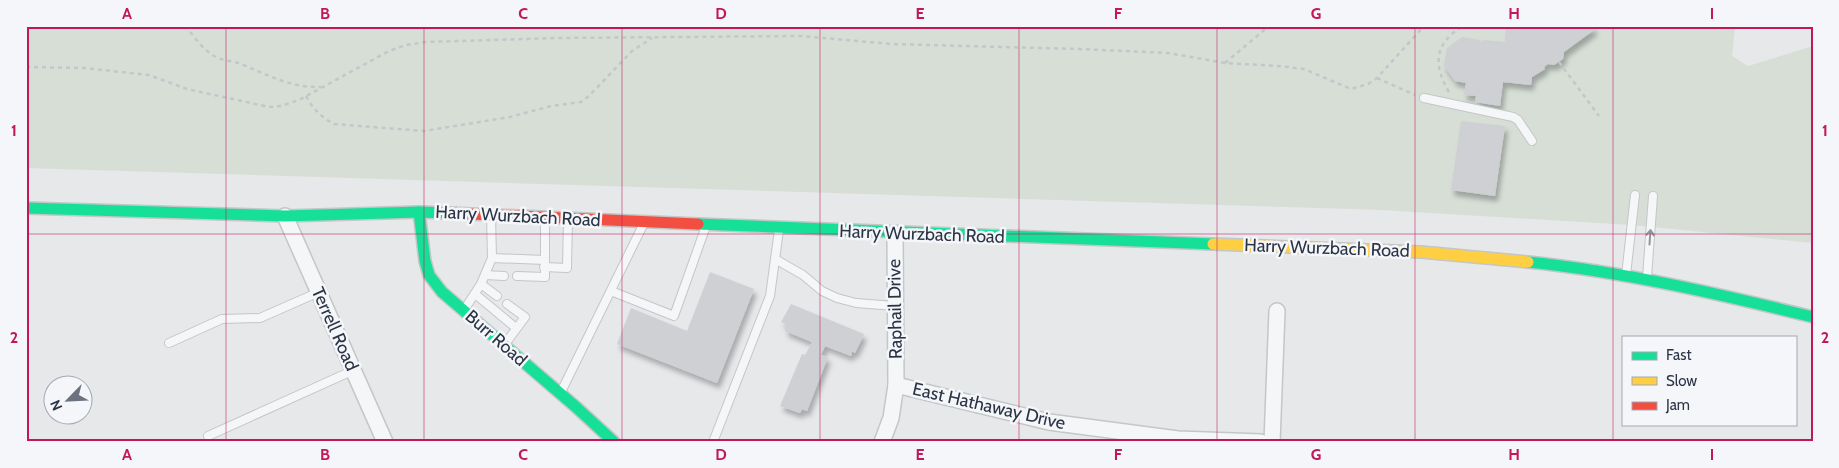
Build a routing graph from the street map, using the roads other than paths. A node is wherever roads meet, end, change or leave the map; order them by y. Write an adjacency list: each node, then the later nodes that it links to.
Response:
1 (1424, 98): 2 (lane)
2 (1532, 141)
3 (1634, 195): 19 (lane)
4 (1653, 196): 22 (lane, one-way to 4)
5 (26, 208): 8 (main road, Harry Wurzbach Road)
6 (419, 212): 7 (main road, Harry Wurzbach Road); 8 (main road, Harry Wurzbach Road); 30 (main road, Burr Road)
7 (491, 215): 9 (main road, Harry Wurzbach Road); 15 (lane)
8 (285, 216): 25 (street, Terrell Road)
9 (544, 218): 10 (main road, Harry Wurzbach Road); 17 (lane)
10 (568, 219): 11 (main road, Harry Wurzbach Road); 17 (lane)
11 (645, 222): 12 (main road, Harry Wurzbach Road); 24 (lane)
12 (706, 225): 13 (main road, Harry Wurzbach Road); 24 (lane)
13 (780, 228): 14 (main road, Harry Wurzbach Road); 16 (lane)
14 (894, 233): 19 (main road, Harry Wurzbach Road); 29 (street, Raphail Drive)
15 (492, 258): 17 (lane); 18 (lane)
16 (775, 259): 29 (lane); 42 (lane)
17 (544, 264): 21 (lane)
18 (485, 275): 20 (lane); 23 (lane)
19 (1626, 275): 22 (main road, Harry Wurzbach Road)
20 (504, 276)
21 (518, 276)
22 (1647, 279): 32 (main road, Harry Wurzbach Road)
23 (481, 284): 26 (lane); 27 (lane)
24 (612, 291): 38 (lane)
25 (319, 292): 34 (lane); 36 (street, Terrell Road)
26 (474, 294): 30 (lane); 33 (lane)
27 (497, 296)
28 (507, 304): 33 (lane)
29 (895, 306): 37 (street, Raphail Drive)
30 (463, 310): 35 (main road, Burr Road)
31 (1276, 311): 45 (street)
32 (1813, 317)
33 (516, 328): 35 (lane)
34 (169, 343)
35 (504, 345): 38 (main road, Burr Road)
36 (354, 370): 39 (lane); 40 (street, Terrell Road)
37 (896, 385): 43 (street, Raphail Drive); 44 (street, East Hathaway Drive)
38 (560, 394): 41 (main road, Burr Road)
39 (208, 436)
40 (385, 442)
41 (614, 442)
42 (713, 442)
43 (882, 442)
44 (1260, 442)
45 (1272, 442)

